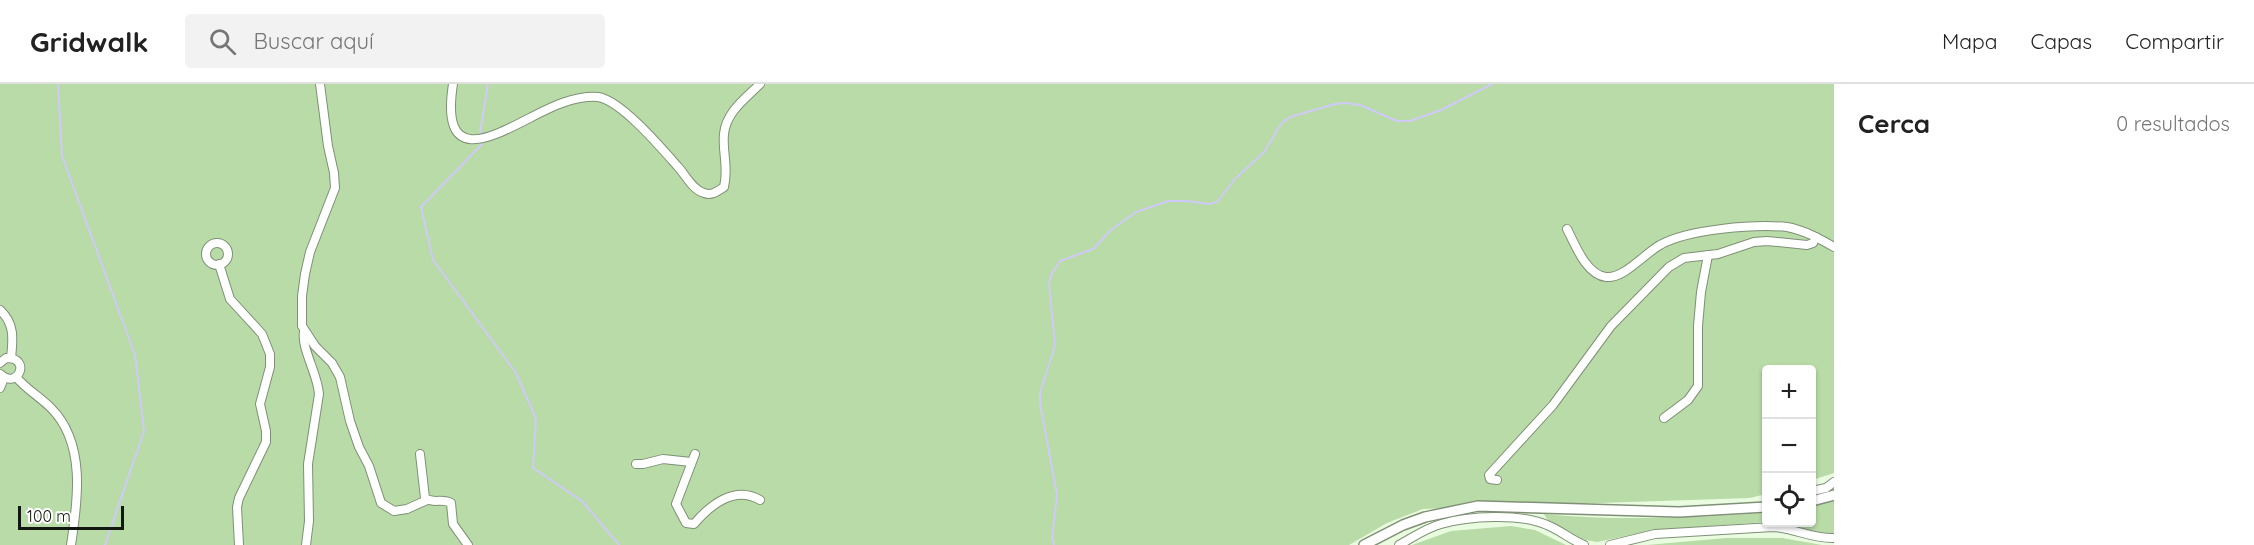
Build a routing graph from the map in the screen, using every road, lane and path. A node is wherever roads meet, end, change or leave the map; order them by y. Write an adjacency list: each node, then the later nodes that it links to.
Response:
1 (320, 84): 10 (street)
2 (453, 84): 3 (street)
3 (760, 84)
4 (1567, 229): 5 (street)
5 (1816, 237): 6 (street); 7 (street)
6 (1834, 247)
7 (1708, 255): 16 (street); 19 (street)
8 (219, 264): 29 (street)
9 (0, 310): 11 (street)
10 (304, 332): 23 (street); 30 (street)
11 (11, 357): 12 (street); 14 (street)
12 (0, 363)
13 (2, 376): 14 (street); 15 (street)
14 (16, 377): 28 (street)
15 (0, 388)
16 (1664, 418)
17 (420, 454): 23 (street)
18 (636, 464): 24 (street)
19 (1497, 480)
20 (1834, 482): 21 (street)
21 (1816, 490)
22 (1834, 495): 25 (main road)
23 (427, 500): 31 (street)
24 (760, 500)
25 (1816, 500)
26 (1762, 507): 32 (main road)
27 (1834, 538): 35 (street)
28 (70, 545)
29 (239, 545)
30 (306, 545)
31 (468, 545)
32 (1364, 545)
33 (1399, 545): 34 (street)
34 (1584, 545)
35 (1610, 545)

